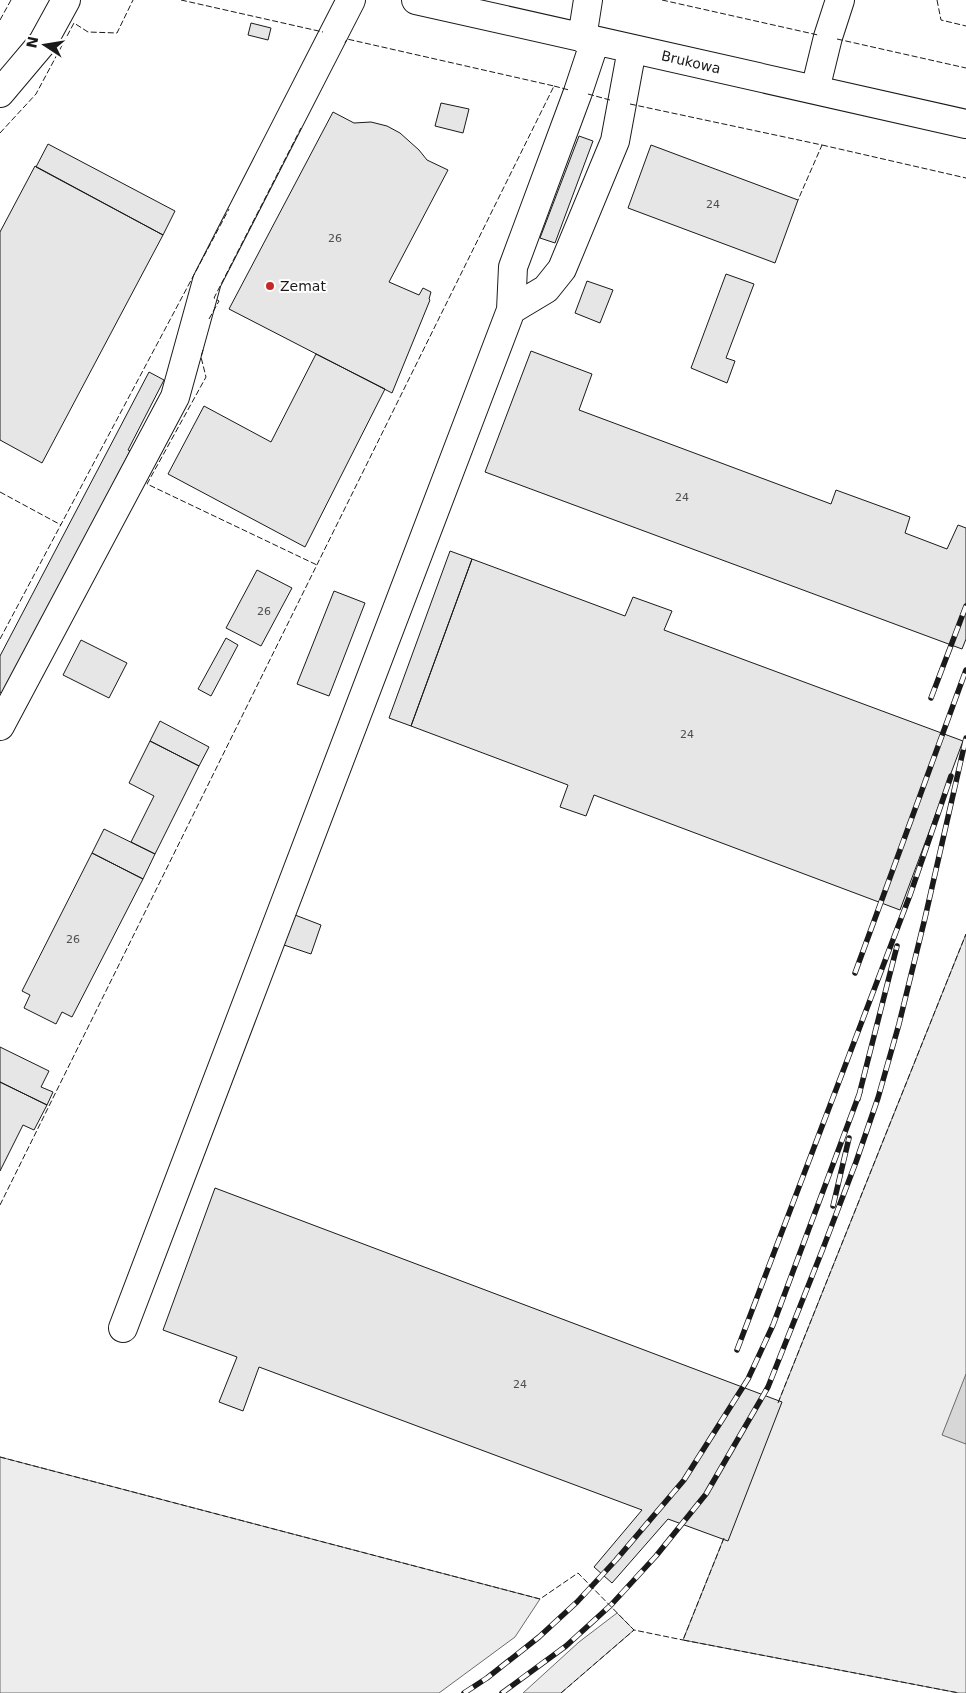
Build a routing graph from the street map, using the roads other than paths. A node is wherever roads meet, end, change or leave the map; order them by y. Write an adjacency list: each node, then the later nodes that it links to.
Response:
1 (66, 0): 9 (street)
2 (351, 0): 12 (street)
3 (416, 0): 6 (street, Brukowa)
4 (588, 0): 6 (street)
5 (840, 0): 8 (street)
6 (589, 39): 7 (street, Brukowa); 11 (street)
7 (632, 49): 8 (street, Brukowa); 11 (street)
8 (815, 90): 10 (street, Brukowa)
9 (0, 94)
10 (966, 124)
11 (511, 310): 13 (street)
12 (0, 726)
13 (123, 1328)

